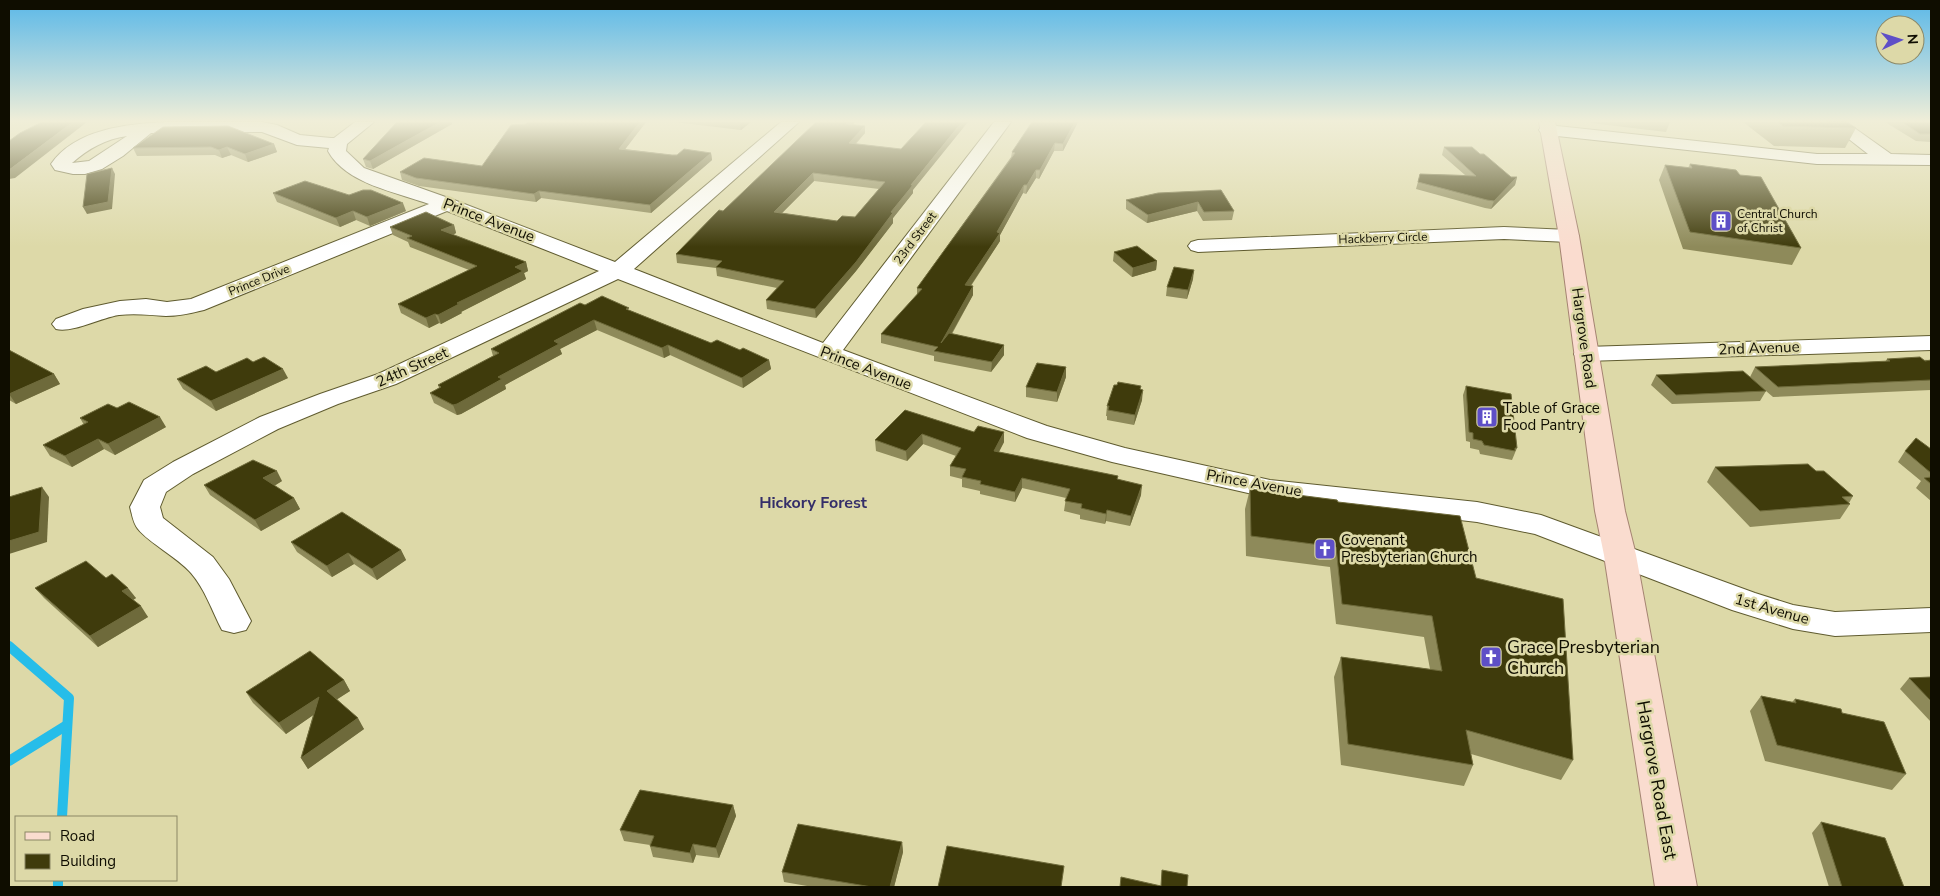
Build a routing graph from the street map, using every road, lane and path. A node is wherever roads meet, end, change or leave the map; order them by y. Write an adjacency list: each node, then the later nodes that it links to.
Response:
1 (348, 164): 5 (street, Prince Avenue)
2 (743, 164): 8 (street, 24th Street)
3 (971, 164): 11 (street, 23rd Street)
4 (1555, 164): 6 (main road, Hargrove Road)
5 (446, 204): 8 (street, Prince Avenue); 9 (street, Prince Drive)
6 (1569, 236): 7 (street, Hackberry Circle); 12 (main road, Hargrove Road)
7 (1198, 246)
8 (617, 271): 11 (street, Prince Avenue); 15 (street, 24th Street)
9 (64, 324)
10 (1931, 343): 12 (street, 2nd Avenue)
11 (828, 354): 13 (street, Prince Avenue)
12 (1586, 354): 13 (main road, Hargrove Road)
13 (1620, 555): 14 (street, 1st Avenue); 16 (main road, Hargrove Road East)
14 (1931, 620)
15 (234, 621)
16 (1676, 887)

